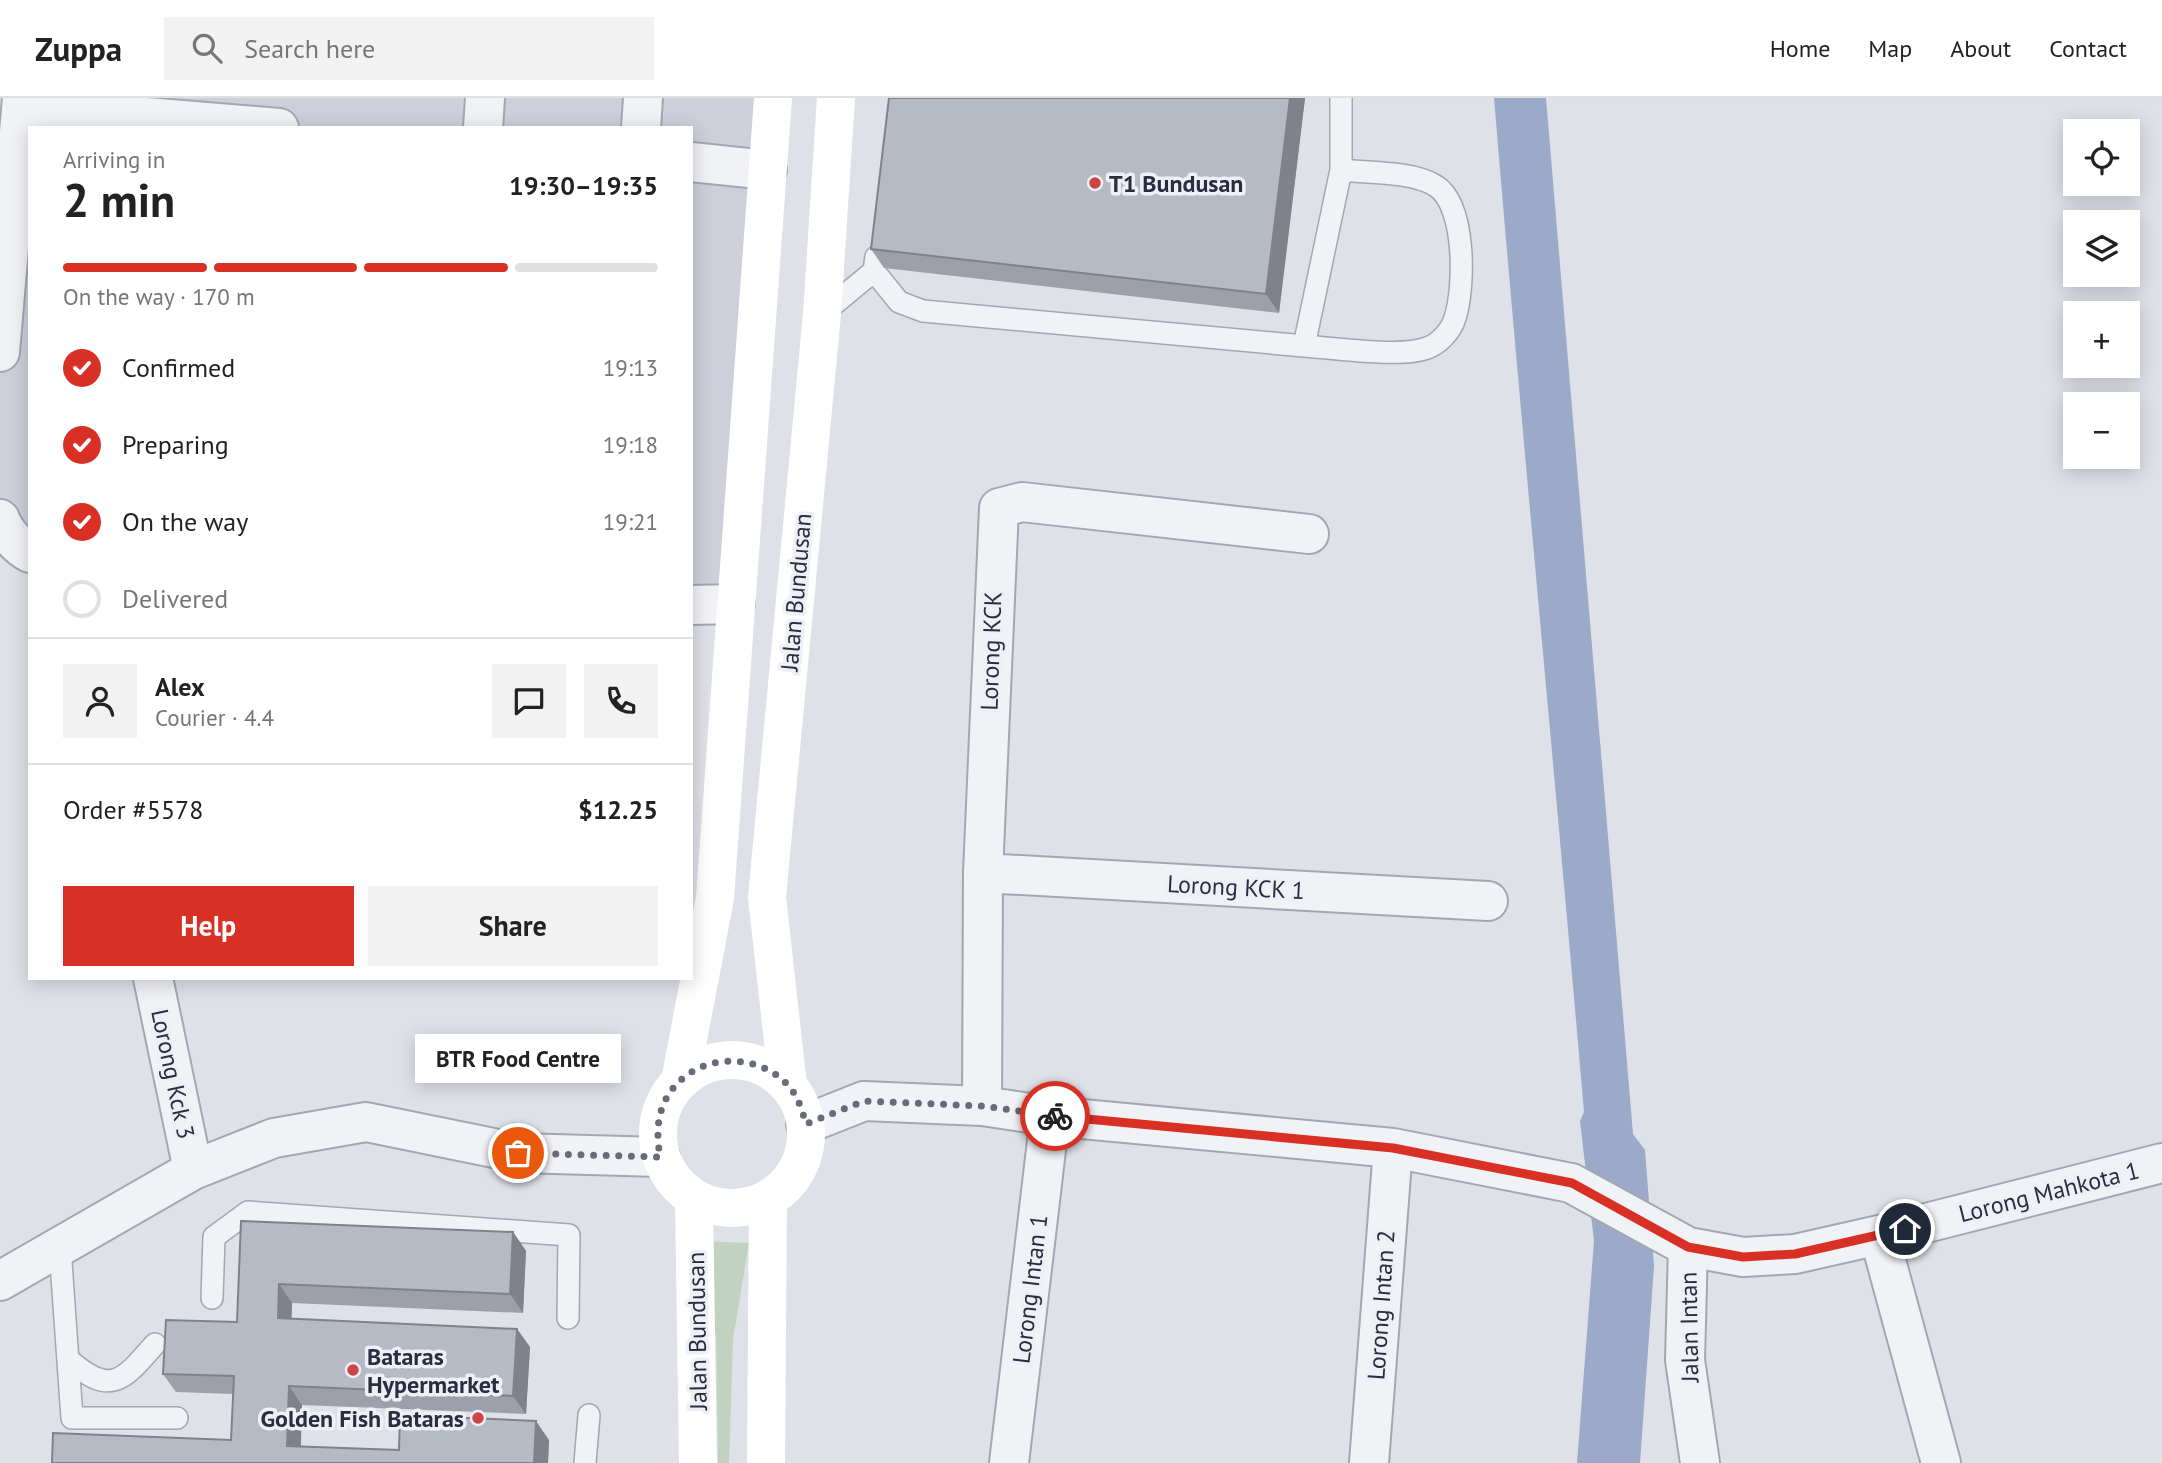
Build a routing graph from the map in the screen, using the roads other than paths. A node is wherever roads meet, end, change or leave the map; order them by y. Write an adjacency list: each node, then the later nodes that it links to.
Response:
1 (485, 98): 10 (street)
2 (643, 98): 11 (street)
3 (773, 98): 13 (main road)
4 (836, 98): 17 (main road, Jalan Bundusan)
5 (1341, 98): 14 (lane)
6 (22, 104): 7 (street); 19 (street)
7 (86, 113): 8 (street)
8 (240, 117): 9 (street)
9 (272, 126)
10 (483, 126)
11 (640, 126)
12 (693, 162): 13 (street)
13 (767, 170): 23 (main road)
14 (1341, 170): 18 (lane); 18 (lane)
15 (879, 232): 16 (lane)
16 (874, 271): 17 (lane); 18 (lane)
17 (822, 314): 29 (main road, Jalan Bundusan)
18 (1304, 346)
19 (0, 352)
20 (0, 519): 22 (street)
21 (1308, 534): 25 (street, Lorong KCK)
22 (28, 552)
23 (735, 604): 24 (street); 28 (main road)
24 (693, 605)
25 (983, 873): 26 (street, Lorong KCK 1); 30 (street, Lorong KCK)
26 (1488, 901)
27 (153, 980): 36 (street, Lorong Kck 3)
28 (680, 1082): 29 (main road); 34 (main road)
29 (788, 1086): 32 (main road)
30 (982, 1106): 31 (street); 32 (street)
31 (1050, 1116): 33 (street); 52 (street, Lorong Intan 1)
32 (806, 1124): 38 (main road)
33 (1393, 1148): 40 (street); 53 (street, Lorong Intan 2)
34 (660, 1157): 36 (street); 37 (main road)
35 (2162, 1163): 39 (street, Lorong Mahkota 1)
36 (193, 1170): 41 (street)
37 (694, 1199): 38 (main road); 50 (main road, Jalan Bundusan)
38 (768, 1199): 51 (main road)
39 (1879, 1235): 40 (street, Lorong Mahkota 1); 55 (street)
40 (1675, 1239): 54 (street, Jalan Intan)
41 (60, 1248): 42 (street); 46 (lane)
42 (0, 1281)
43 (212, 1298): 44 (lane)
44 (568, 1318)
45 (155, 1344): 46 (lane)
46 (68, 1359): 48 (lane)
47 (589, 1415): 49 (lane)
48 (177, 1418)
49 (585, 1463)
50 (698, 1463)
51 (766, 1463)
52 (1009, 1463)
53 (1369, 1463)
54 (1700, 1463)
55 (1941, 1463)

